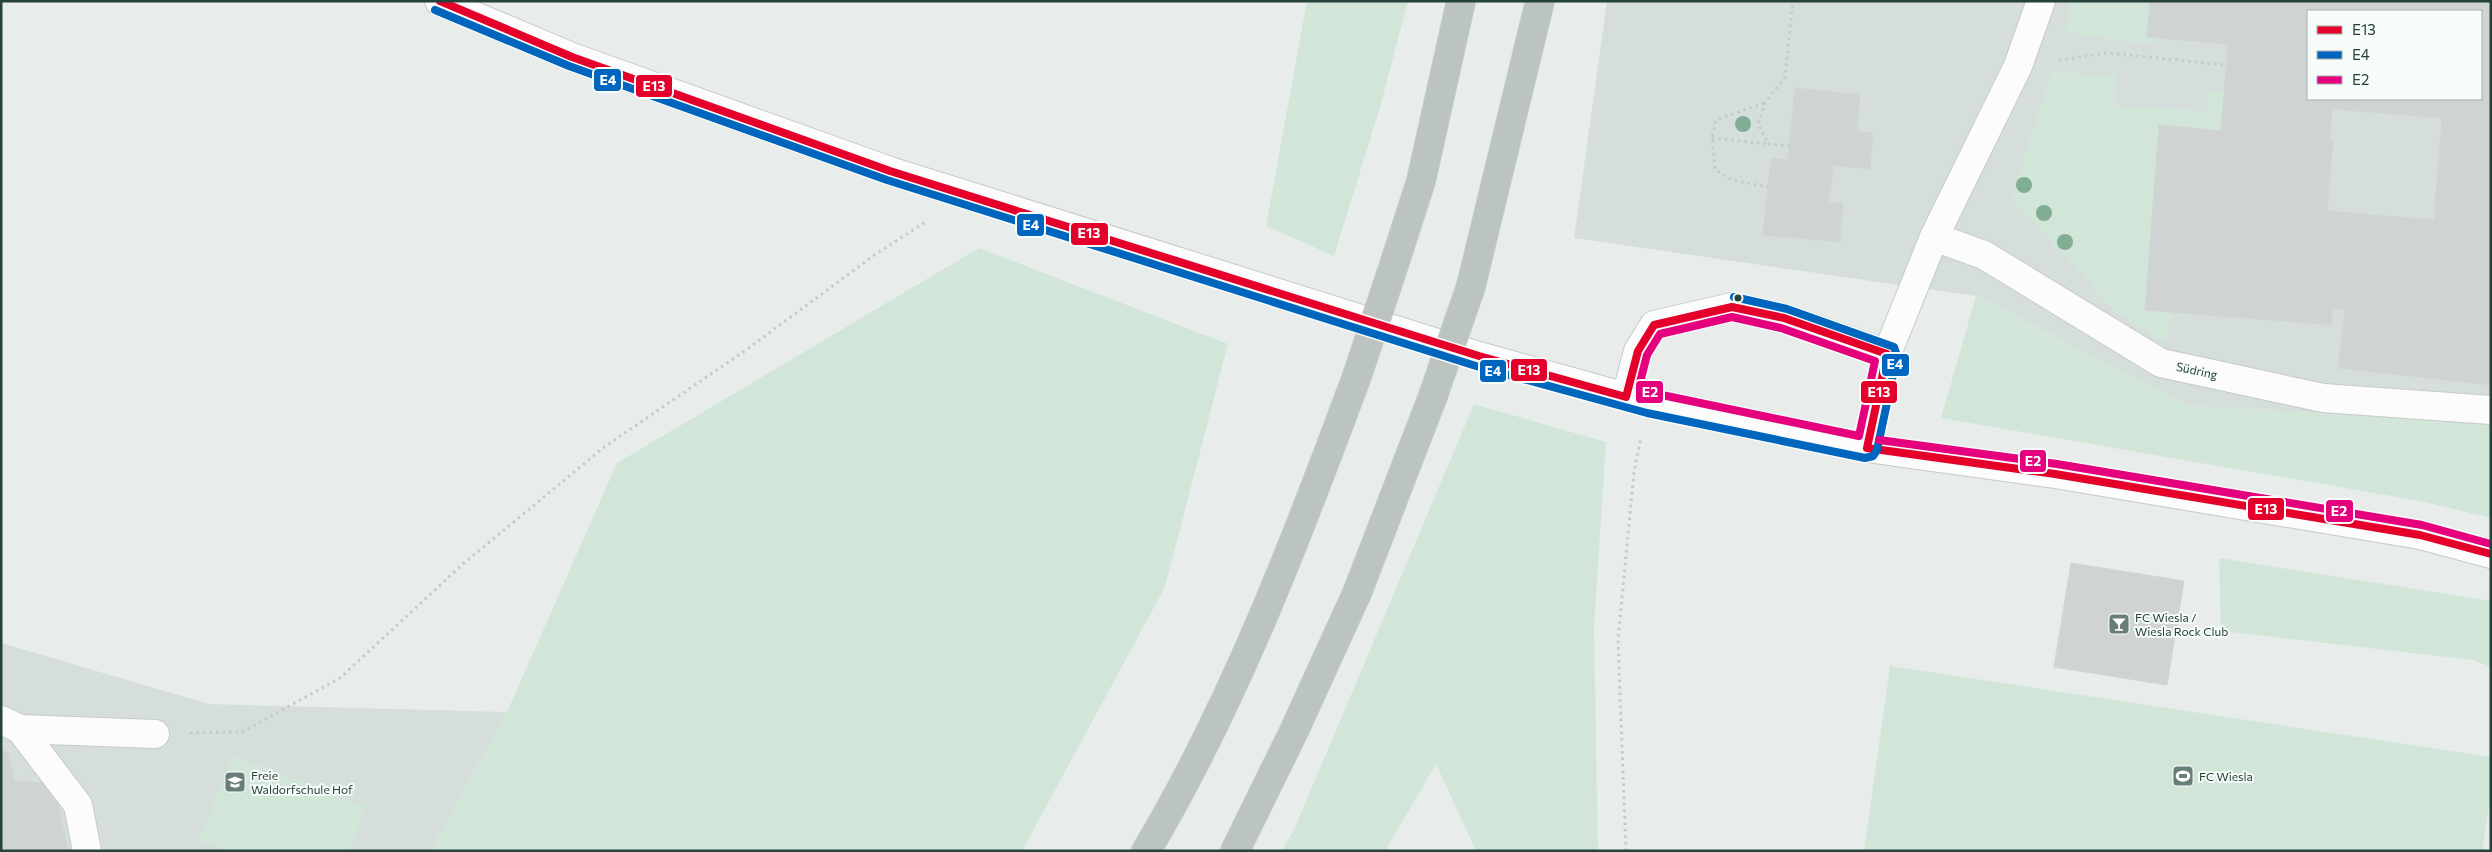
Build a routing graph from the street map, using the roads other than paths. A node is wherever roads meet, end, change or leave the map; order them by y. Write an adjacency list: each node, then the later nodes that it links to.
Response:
1 (439, 1): 7 (street)
2 (1461, 1): 14 (highway, bridge)
3 (1540, 1): 15 (highway, bridge)
4 (2041, 1): 5 (street)
5 (1934, 237): 6 (street); 8 (street, Südring)
6 (1887, 354): 7 (street); 9 (street)
7 (1637, 400): 9 (street)
8 (2491, 410)
9 (1867, 448): 10 (street)
10 (2491, 554)
11 (10, 724): 12 (street); 13 (street)
12 (155, 734)
13 (86, 851)
14 (1146, 851)
15 (1235, 851)

